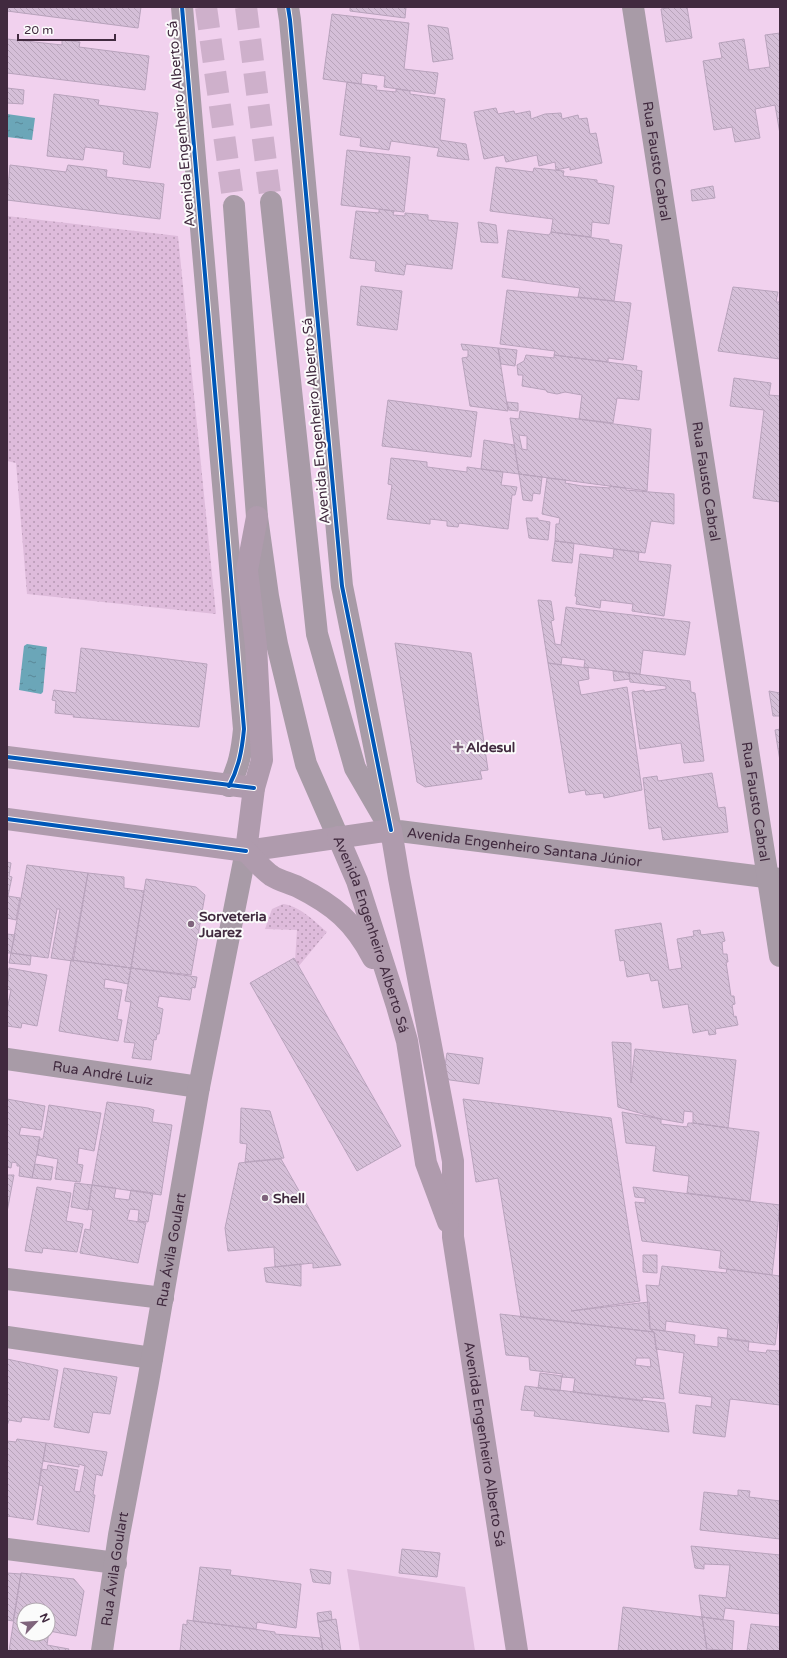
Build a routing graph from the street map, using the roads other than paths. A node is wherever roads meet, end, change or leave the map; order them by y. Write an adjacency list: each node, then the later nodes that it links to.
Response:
1 (182, 7): 8 (street, Avenida Engenheiro Alberto Sá)
2 (288, 7): 11 (street, Avenida Engenheiro Alberto Sá)
3 (633, 7): 14 (street, Rua Fausto Cabral)
4 (271, 202): 11 (street, Avenida Engenheiro Alberto Sá)
5 (234, 206): 6 (street, Avenida Engenheiro Alberto Sá)
6 (257, 517): 9 (main road); 12 (street, Avenida Engenheiro Alberto Sá)
7 (7, 757): 8 (main road)
8 (229, 786): 9 (main road)
9 (254, 788): 13 (main road)
10 (7, 819): 13 (main road, Avenida Engenheiro Santana Júnior)
11 (391, 830): 12 (main road, Avenida Engenheiro Santana Júnior); 14 (street, Avenida Engenheiro Santana Júnior); 19 (main road, Avenida Engenheiro Alberto Sá)
12 (338, 837): 13 (main road, Avenida Engenheiro Santana Júnior); 16 (main road, Avenida Engenheiro Alberto Sá)
13 (246, 850): 16 (main road); 18 (street, Rua Ávila Goulart)
14 (774, 878): 15 (street, Rua Fausto Cabral)
15 (780, 956)
16 (397, 1006): 19 (main road, Avenida Engenheiro Alberto Sá)
17 (7, 1059): 18 (street, Rua André Luiz)
18 (199, 1087): 21 (street, Rua Ávila Goulart)
19 (454, 1237): 27 (main road, Avenida Engenheiro Alberto Sá)
20 (7, 1279): 21 (street)
21 (163, 1298): 23 (street, Rua Ávila Goulart)
22 (7, 1337): 23 (street)
23 (152, 1358): 25 (street, Rua Ávila Goulart)
24 (7, 1549): 25 (street)
25 (116, 1563): 26 (street, Rua Ávila Goulart)
26 (102, 1651)
27 (517, 1651)

